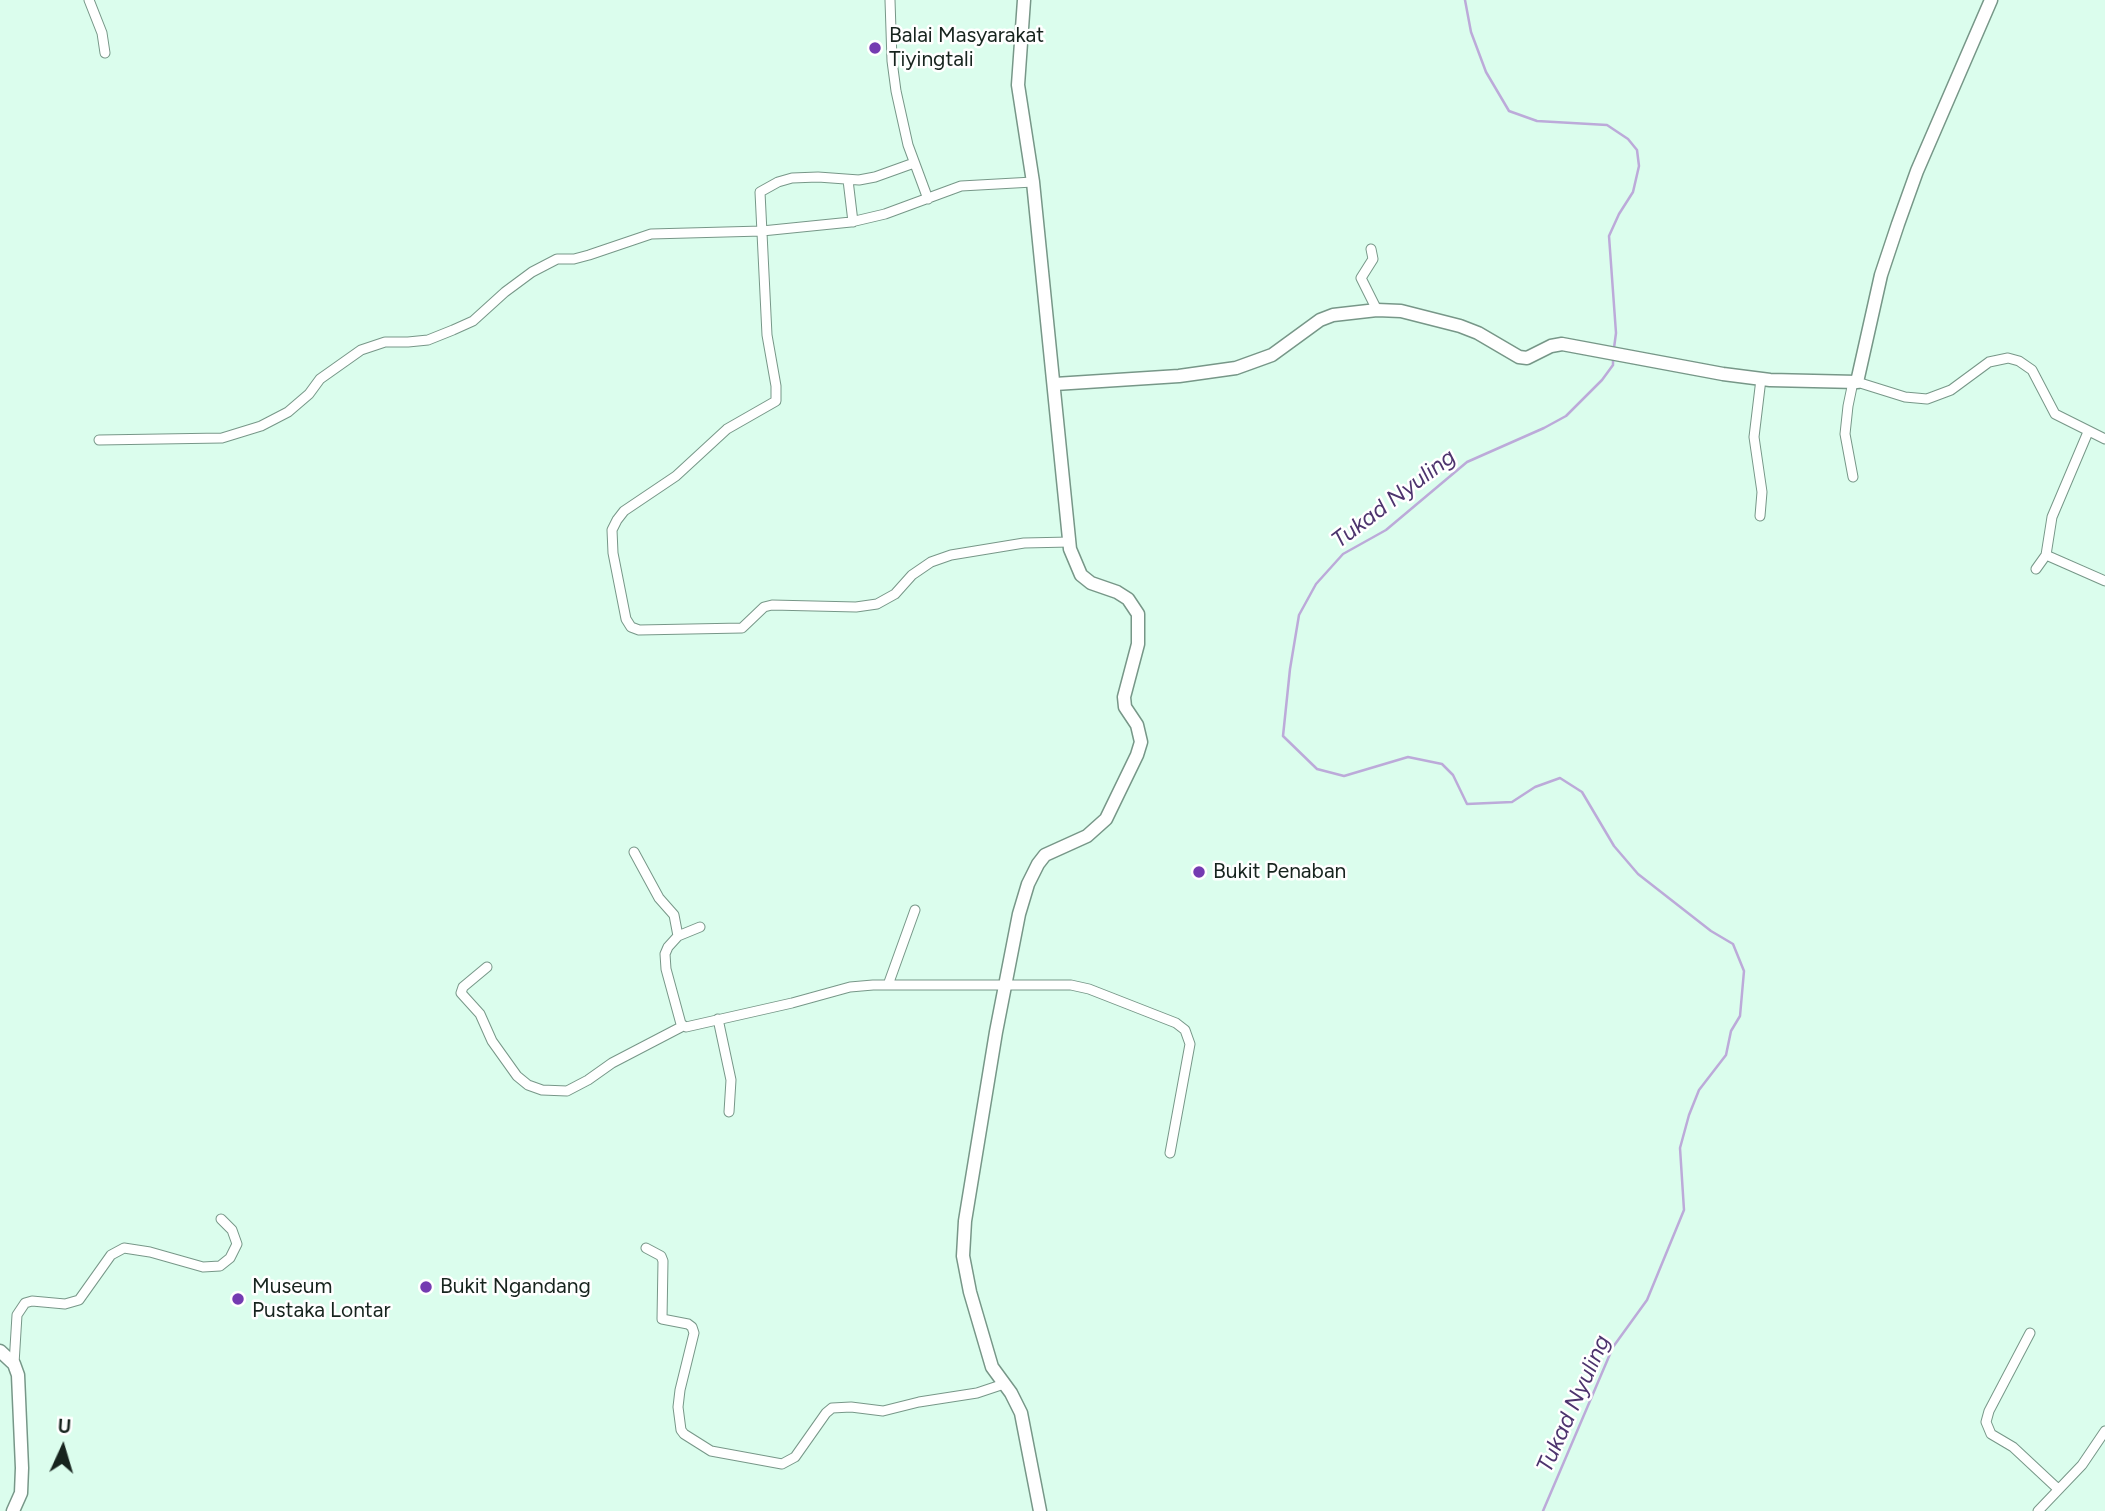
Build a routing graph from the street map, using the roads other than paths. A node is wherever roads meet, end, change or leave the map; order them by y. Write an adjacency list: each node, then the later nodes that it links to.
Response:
1 (89, 0): 5 (street)
2 (890, 0): 6 (street)
3 (1024, 0): 8 (street)
4 (1991, 0): 15 (street)
5 (105, 52)
6 (914, 163): 7 (street); 9 (street)
7 (848, 180): 10 (street); 11 (street)
8 (1034, 182): 9 (street); 16 (street)
9 (928, 199): 10 (street)
10 (853, 222): 11 (street)
11 (762, 231): 19 (street); 22 (street)
12 (1371, 249): 13 (street)
13 (1377, 310): 14 (street); 16 (street)
14 (1761, 379): 15 (street); 21 (street)
15 (1855, 382): 17 (street); 20 (street)
16 (1055, 384): 22 (street)
17 (2088, 432): 18 (street); 23 (street)
18 (2105, 439)
19 (99, 440)
20 (1853, 477)
21 (1760, 516)
22 (1070, 542): 32 (street)
23 (2046, 555): 24 (street); 25 (street)
24 (2036, 569)
25 (2105, 581)
26 (634, 852): 29 (street)
27 (915, 910): 31 (street)
28 (700, 927): 29 (street)
29 (678, 936): 34 (street)
30 (487, 967): 34 (street)
31 (888, 985): 32 (street); 33 (street)
32 (1007, 985): 36 (street); 42 (street)
33 (718, 1019): 34 (street); 35 (street)
34 (683, 1026)
35 (729, 1112)
36 (1170, 1153)
37 (221, 1219): 41 (street)
38 (646, 1248): 42 (street)
39 (2030, 1333): 44 (street)
40 (0, 1351): 41 (street)
41 (14, 1364): 45 (street)
42 (1004, 1384): 46 (street)
43 (2105, 1431): 44 (street)
44 (2058, 1489): 47 (street)
45 (17, 1510)
46 (1040, 1511)
47 (2038, 1511)

